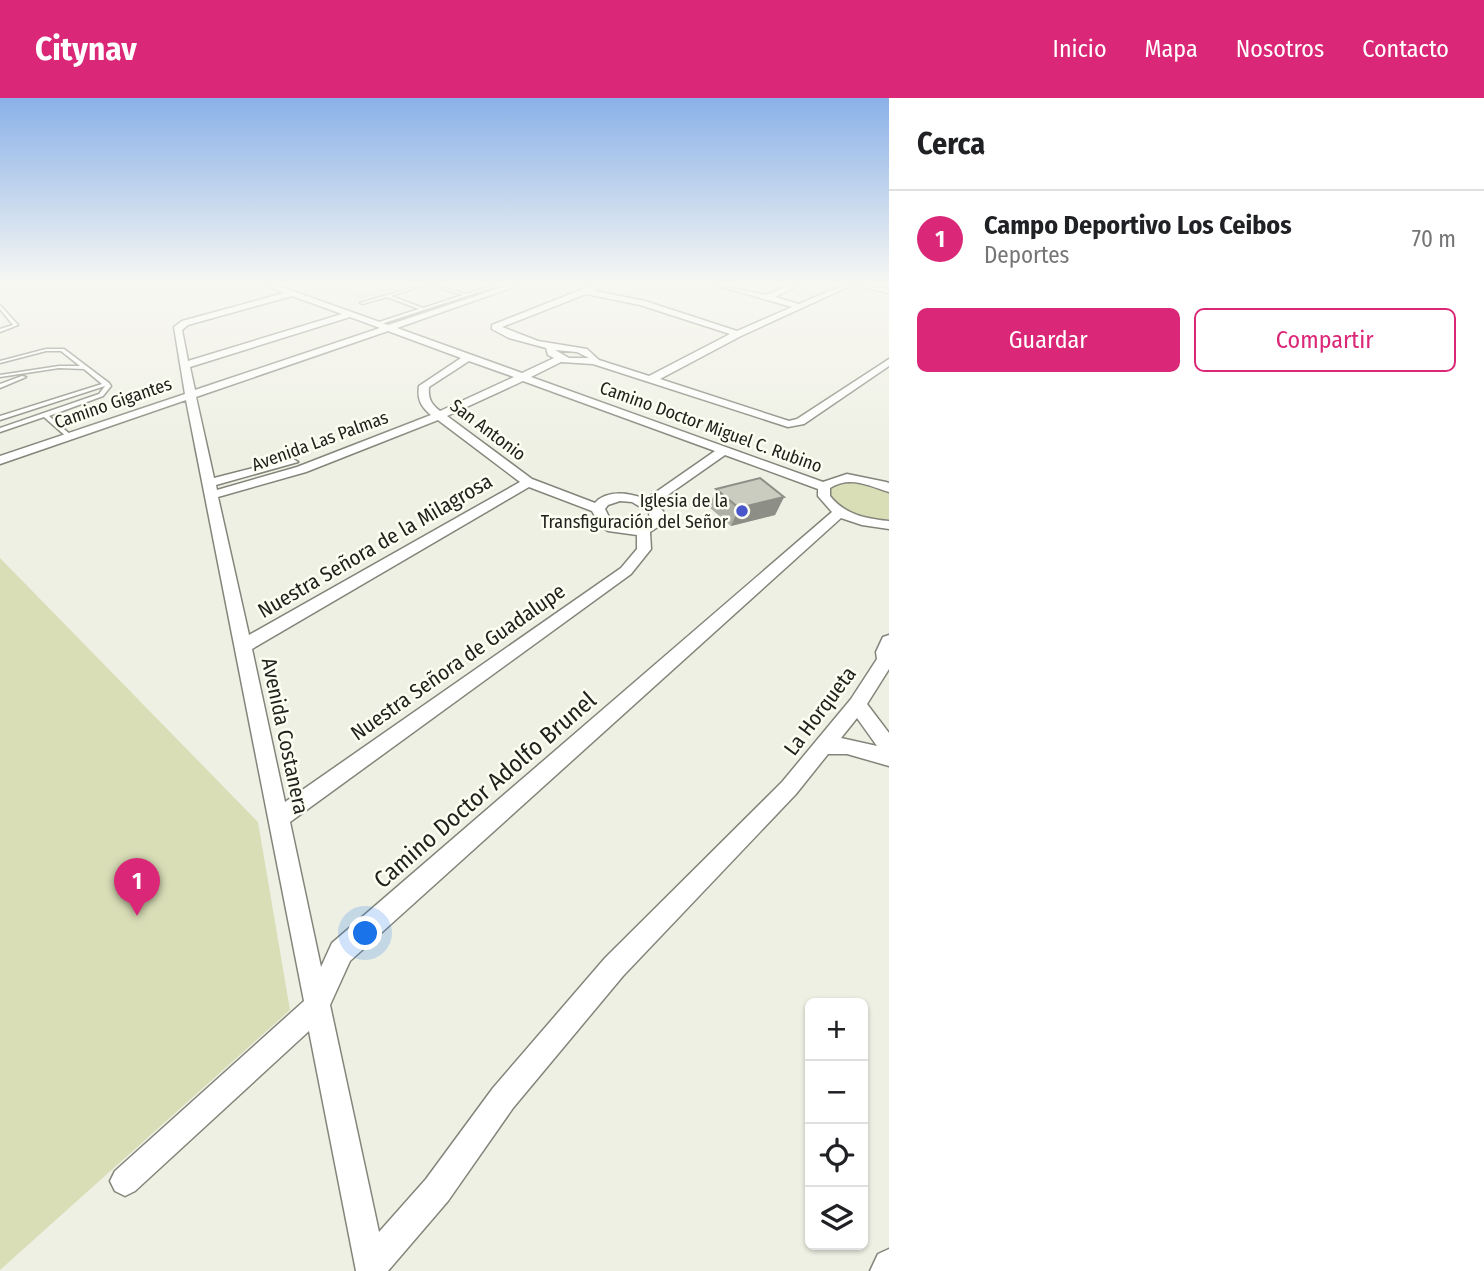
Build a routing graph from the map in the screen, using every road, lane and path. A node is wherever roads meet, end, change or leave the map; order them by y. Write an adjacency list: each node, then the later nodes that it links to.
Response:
1 (181, 340): 14 (street, Avenida Costanera)
2 (267, 340): 14 (street)
3 (346, 340): 22 (street, Camino Gigantes)
4 (422, 340): 9 (street, Camino Doctor Miguel C. Rubino)
5 (530, 340): 7 (street)
6 (727, 340): 19 (street)
7 (550, 347): 10 (street); 11 (street)
8 (68, 352): 12 (lane); 15 (lane); 16 (lane)
9 (469, 357): 18 (street, Camino Doctor Miguel C. Rubino); 23 (street, San Antonio)
10 (563, 360): 11 (street); 18 (street, Avenida Las Palmas)
11 (594, 361): 19 (street)
12 (0, 362)
13 (889, 362): 19 (street)
14 (185, 365): 22 (street, Avenida Costanera)
15 (89, 369): 16 (lane); 20 (lane)
16 (41, 370): 17 (lane); 21 (lane)
17 (0, 376)
18 (528, 379): 23 (street, Avenida Las Palmas); 28 (street, Camino Doctor Miguel C. Rubino)
19 (647, 379)
20 (107, 384): 24 (lane); 25 (lane)
21 (0, 386)
22 (192, 395): 27 (street, Camino Gigantes); 33 (street, Avenida Costanera)
23 (433, 411): 30 (street, San Antonio); 33 (street, Avenida Las Palmas)
24 (45, 415): 26 (lane); 27 (lane)
25 (0, 418)
26 (0, 429)
27 (70, 436): 29 (street, Camino Gigantes)
28 (724, 450): 32 (street, Camino Doctor Miguel C. Rubino); 34 (street)
29 (0, 460)
30 (528, 482): 35 (street, San Antonio); 40 (street, Nuestra Señora de la Milagrosa)
31 (888, 485): 32 (street, Camino Doctor Miguel C. Rubino)
32 (824, 487): 36 (street, Camino Doctor Miguel C. Rubino)
33 (211, 489): 40 (street, Avenida Costanera)
34 (647, 504): 35 (street); 38 (street, Nuestra Señora de Guadalupe)
35 (598, 509): 38 (street, San Antonio)
36 (840, 512): 37 (street); 47 (street, Camino Doctor Adolfo Brunel)
37 (889, 525)
38 (643, 531): 46 (street, Nuestra Señora de Guadalupe)
39 (889, 640): 41 (street, La Horqueta)
40 (243, 646): 46 (street, Avenida Costanera)
41 (887, 659): 42 (street, La Horqueta)
42 (857, 704): 43 (street, La Horqueta); 44 (street)
43 (824, 746): 45 (street); 50 (street, La Horqueta)
44 (889, 748)
45 (889, 758)
46 (279, 818): 47 (street, Avenida Costanera)
47 (316, 1007): 48 (street, Camino Doctor Adolfo Brunel); 50 (street, Avenida Costanera)
48 (125, 1181)
49 (889, 1265): 51 (street)
50 (370, 1270)
51 (886, 1271)

